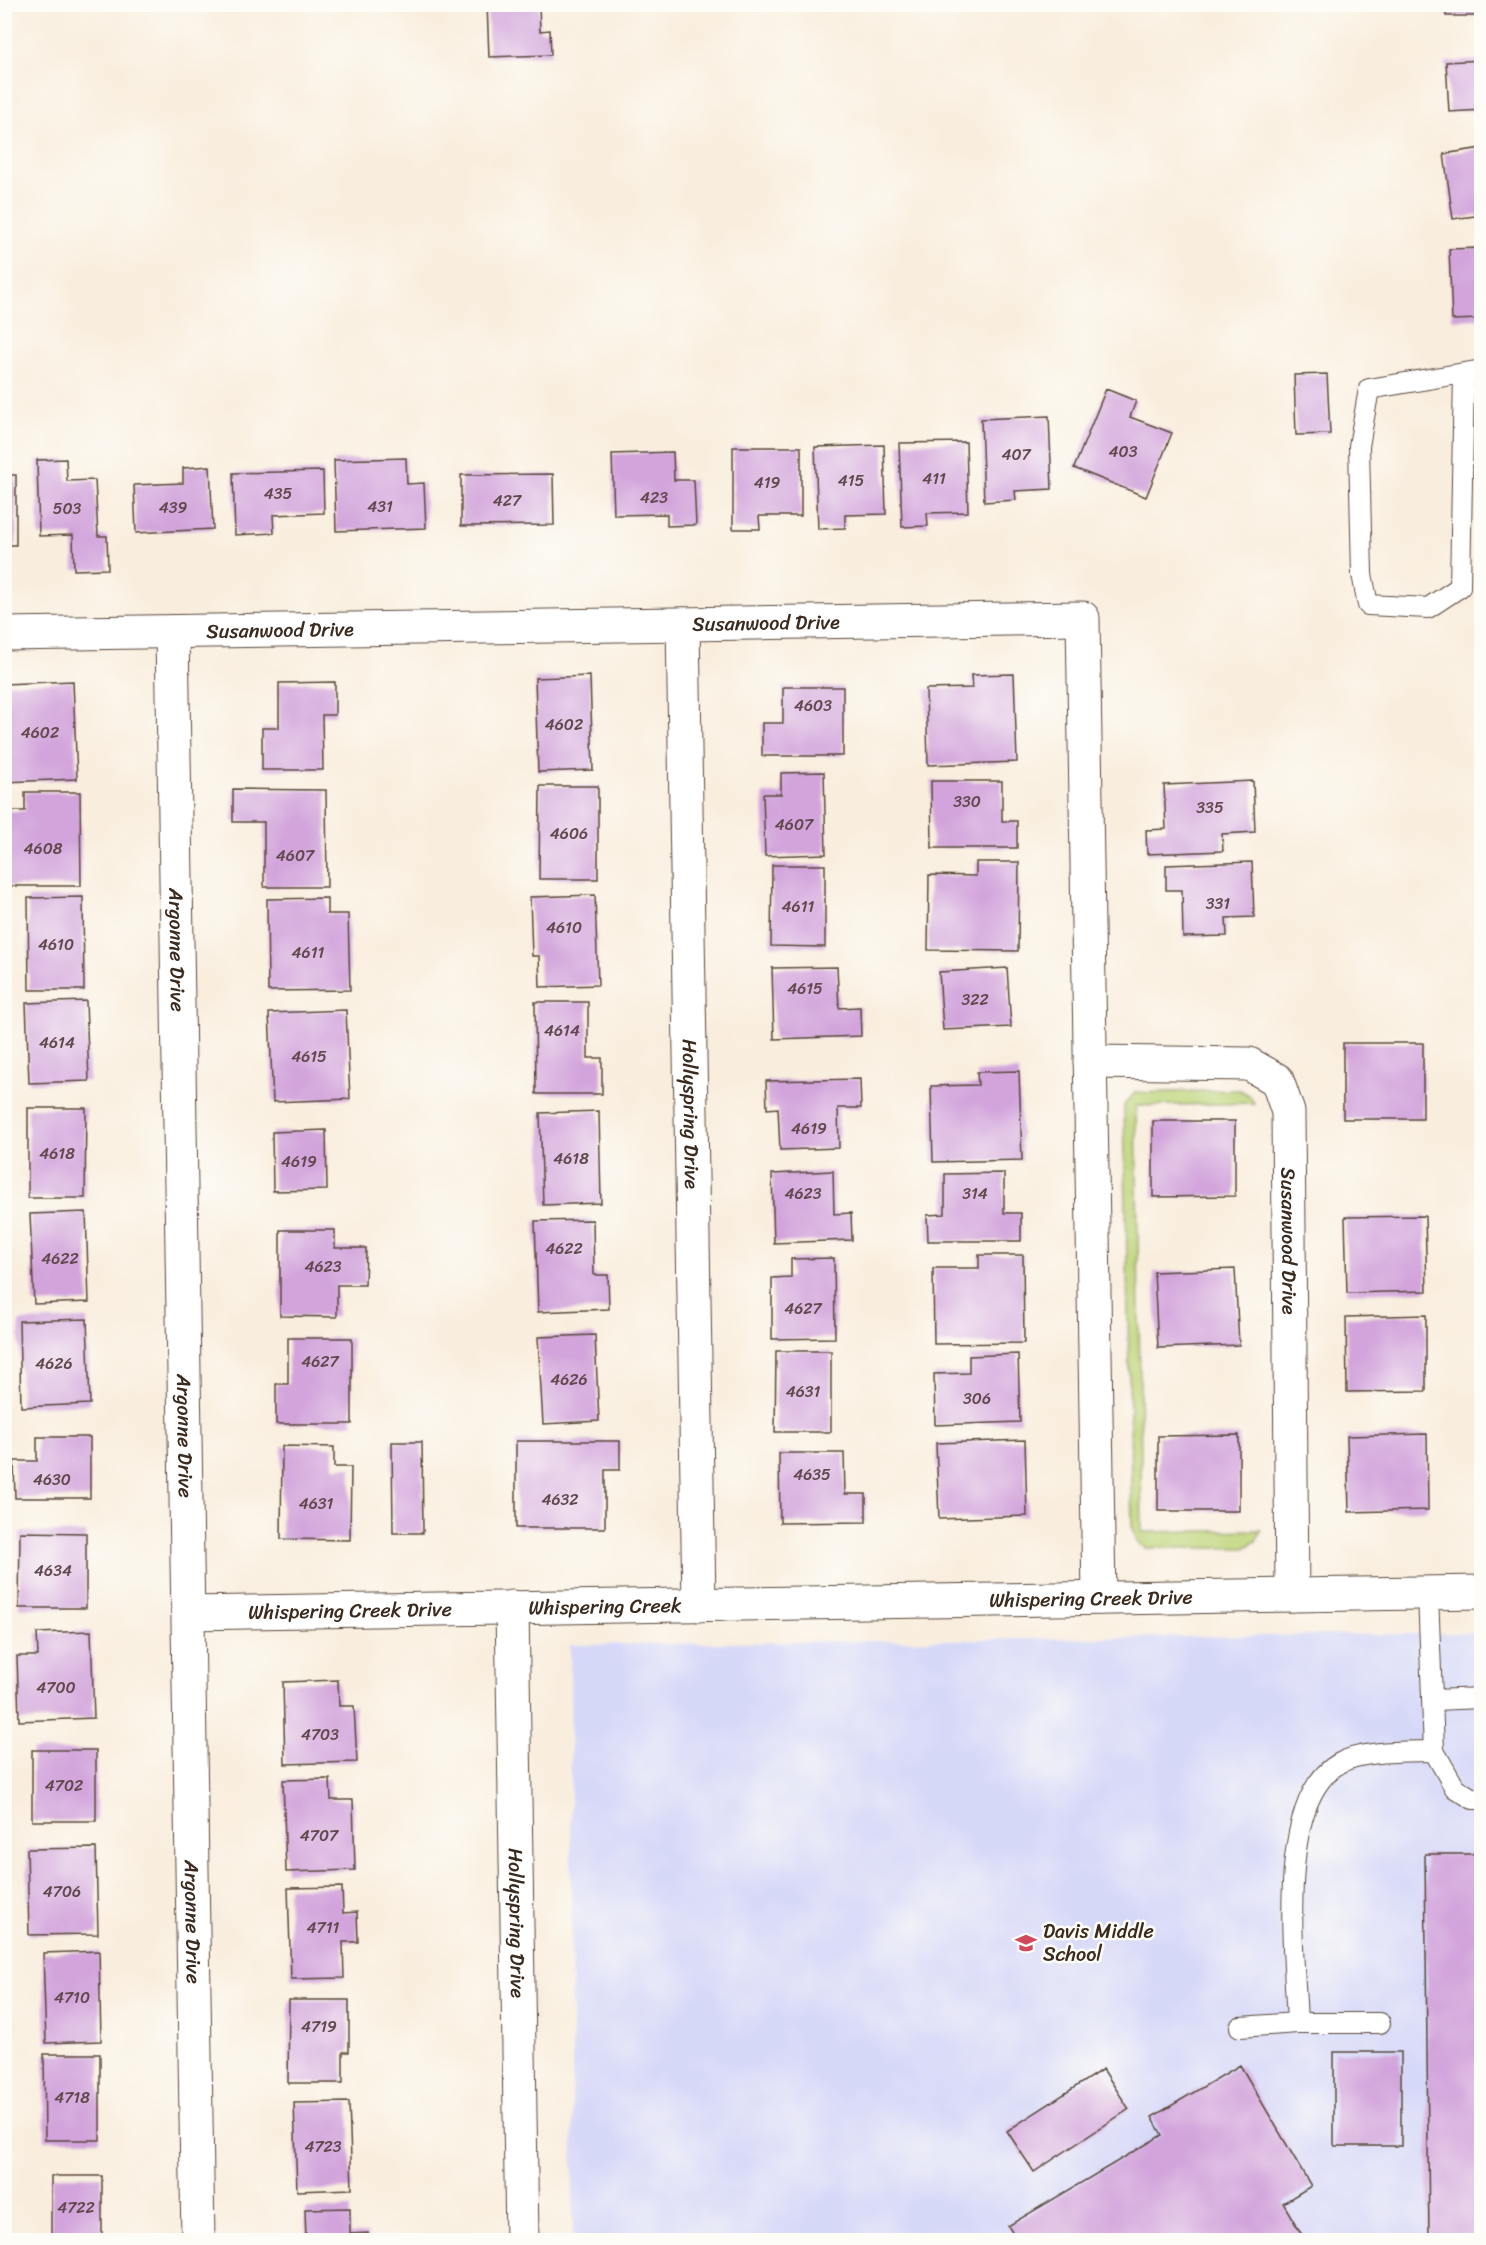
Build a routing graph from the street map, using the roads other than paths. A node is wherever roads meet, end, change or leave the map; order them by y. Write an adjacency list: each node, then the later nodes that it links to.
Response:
1 (1473, 372): 1 (lane)
2 (683, 624): 3 (street, Susanwood Drive); 5 (street, Susanwood Drive); 10 (street, Hollyspring Drive)
3 (172, 632): 4 (street, Susanwood Drive); 12 (street, Argonne Drive)
4 (4, 634)
5 (1090, 1062): 8 (street, Susanwood Drive); 9 (street, Susanwood Drive)
6 (1482, 1592): 7 (street, Whispering Creek Drive)
7 (1428, 1593): 8 (street, Whispering Creek Drive); 14 (lane)
8 (1292, 1595): 9 (street, Whispering Creek Drive)
9 (1099, 1598): 10 (street, Whispering Creek Drive)
10 (699, 1605): 11 (street, Whispering Creek)
11 (512, 1607): 12 (street, Whispering Creek Drive); 21 (street, Hollyspring Drive)
12 (188, 1612): 20 (street, Argonne Drive)
13 (1482, 1698): 14 (lane)
14 (1434, 1700): 15 (lane)
15 (1434, 1751): 16 (lane); 17 (lane)
16 (1482, 1799)
17 (1297, 2023): 18 (lane); 19 (lane)
18 (1380, 2023)
19 (1240, 2027)
20 (198, 2241)
21 (522, 2241)

